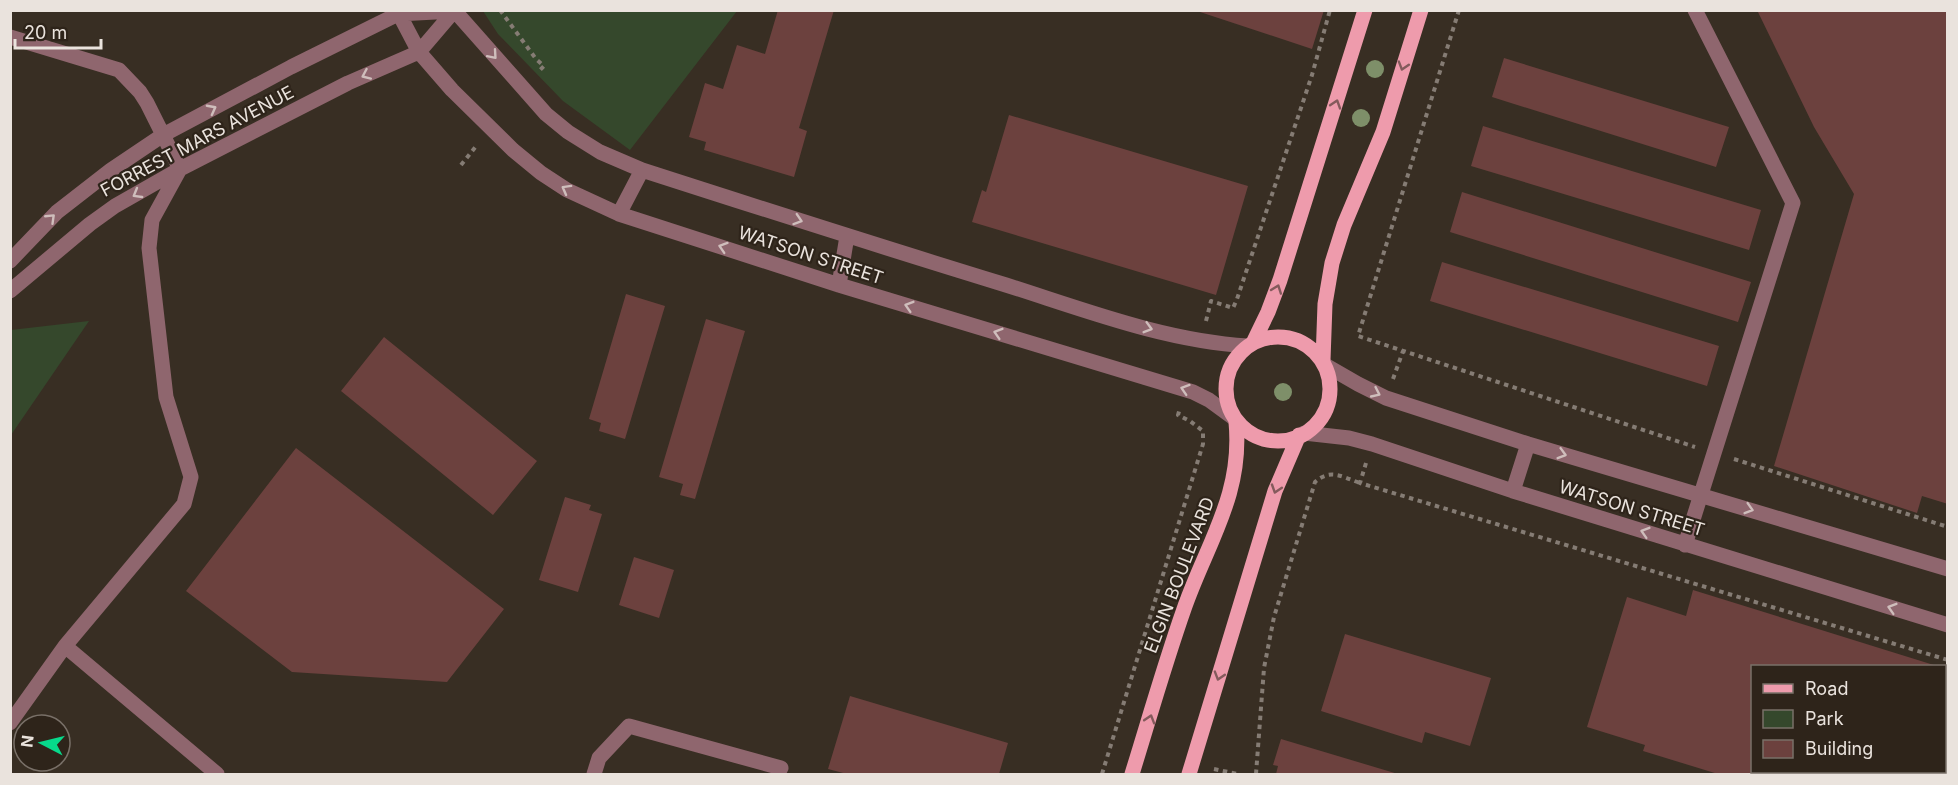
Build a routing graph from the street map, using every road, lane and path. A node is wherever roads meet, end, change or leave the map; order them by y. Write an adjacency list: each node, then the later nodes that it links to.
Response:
1 (500, 10): 11 (path)
2 (1330, 10): 20 (path)
3 (1365, 10): 21 (main road, one-way to 3)
4 (1421, 10): 22 (main road, one-way to 22)
5 (1459, 10): 27 (path)
6 (1695, 10): 27 (street)
7 (454, 11): 8 (street); 10 (street); 11 (street, WATSON STREET, one-way to 11)
8 (397, 12): 10 (street, WATSON STREET); 12 (street, FORREST MARS AVENUE, one-way to 8)
9 (10, 37): 12 (street)
10 (419, 52): 13 (street, FORREST MARS AVENUE, one-way to 13); 15 (street, WATSON STREET, one-way to 10)
11 (522, 88): 14 (street, WATSON STREET)
12 (163, 135): 13 (street); 17 (street, FORREST MARS AVENUE, one-way to 12)
13 (180, 169): 19 (street, FORREST MARS AVENUE, one-way to 19); 35 (street)
14 (642, 170): 15 (street); 16 (street, WATSON STREET, one-way to 16)
15 (619, 214): 18 (street, WATSON STREET, one-way to 15)
16 (847, 236): 18 (street); 20 (street, WATSON STREET, one-way to 20)
17 (10, 261)
18 (838, 285): 23 (street, WATSON STREET, one-way to 18)
19 (10, 291)
20 (1200, 340): 21 (street, WATSON STREET)
21 (1250, 344): 22 (main road); 24 (main road)
22 (1324, 363): 25 (main road); 26 (street, WATSON STREET, one-way to 26)
23 (1186, 390): 24 (street, WATSON STREET); 40 (path)
24 (1235, 420): 25 (main road); 41 (main road, ELGIN BOULEVARD, one-way to 24)
25 (1301, 434): 29 (street, WATSON STREET); 42 (main road, one-way to 42)
26 (1528, 444): 29 (street); 30 (street, WATSON STREET, one-way to 30)
27 (1714, 453): 30 (street); 31 (path)
28 (1360, 483): 43 (path)
29 (1513, 491): 32 (street, WATSON STREET, one-way to 29)
30 (1700, 494): 32 (street); 33 (street, WATSON STREET, one-way to 33)
31 (1947, 527)
32 (1685, 545): 34 (street, WATSON STREET, one-way to 32)
33 (1947, 568)
34 (1947, 625)
35 (65, 646): 36 (street); 38 (street)
36 (10, 723)
37 (781, 768): 39 (street)
38 (217, 774)
39 (594, 774)
40 (1102, 774)
41 (1132, 774)
42 (1189, 774)
43 (1256, 774)

